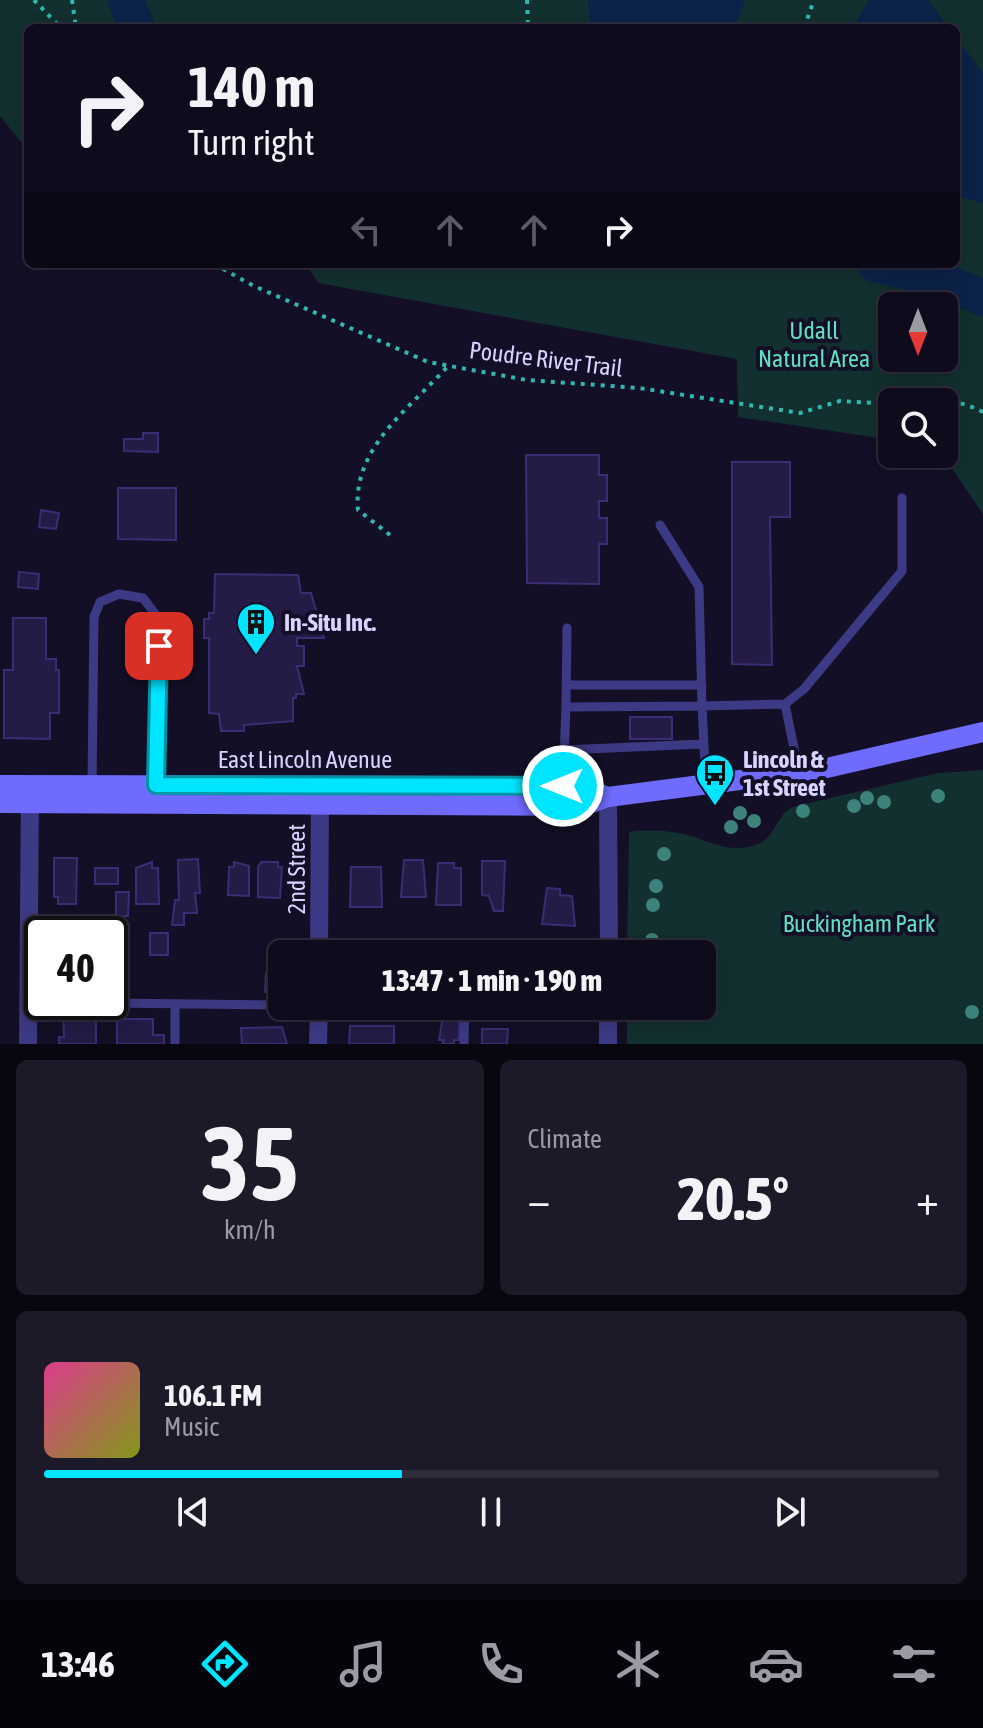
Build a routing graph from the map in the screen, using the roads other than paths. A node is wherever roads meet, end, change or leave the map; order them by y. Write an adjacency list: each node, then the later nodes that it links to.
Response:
1 (902, 498): 6 (lane)
2 (660, 525): 5 (lane)
3 (567, 628): 4 (lane)
4 (566, 685): 5 (lane); 8 (lane)
5 (702, 685): 7 (lane)
6 (785, 704): 7 (lane); 12 (lane)
7 (702, 706): 8 (lane); 10 (lane)
8 (566, 707): 11 (lane)
9 (983, 732): 12 (street, East Lincoln Avenue)
10 (703, 744): 11 (lane); 15 (lane)
11 (563, 750): 14 (lane)
12 (799, 773): 15 (street, East Lincoln Avenue)
13 (0, 785): 16 (street, East Lincoln Avenue)
14 (563, 786): 18 (street, East Lincoln Avenue); 20 (street, East Lincoln Avenue)
15 (706, 787): 20 (street, East Lincoln Avenue)
16 (30, 794): 19 (street, East Lincoln Avenue); 21 (street, East Lincoln Avenue); 22 (street)
17 (156, 794): 18 (street, East Lincoln Avenue); 19 (street, East Lincoln Avenue); 19 (lane)
18 (320, 794): 20 (street, East Lincoln Avenue); 23 (street, 2nd Street)
19 (92, 795)
20 (608, 797): 24 (street)
21 (0, 803)
22 (29, 916)
23 (319, 940)
24 (609, 940)
25 (128, 1003): 26 (lane)
26 (175, 1004): 27 (lane); 33 (lane)
27 (268, 1005)
28 (29, 1020): 32 (street)
29 (319, 1020): 34 (street)
30 (465, 1020): 35 (lane)
31 (608, 1020): 36 (street)
32 (28, 1044)
33 (175, 1044)
34 (318, 1044)
35 (464, 1044)
36 (608, 1044)

